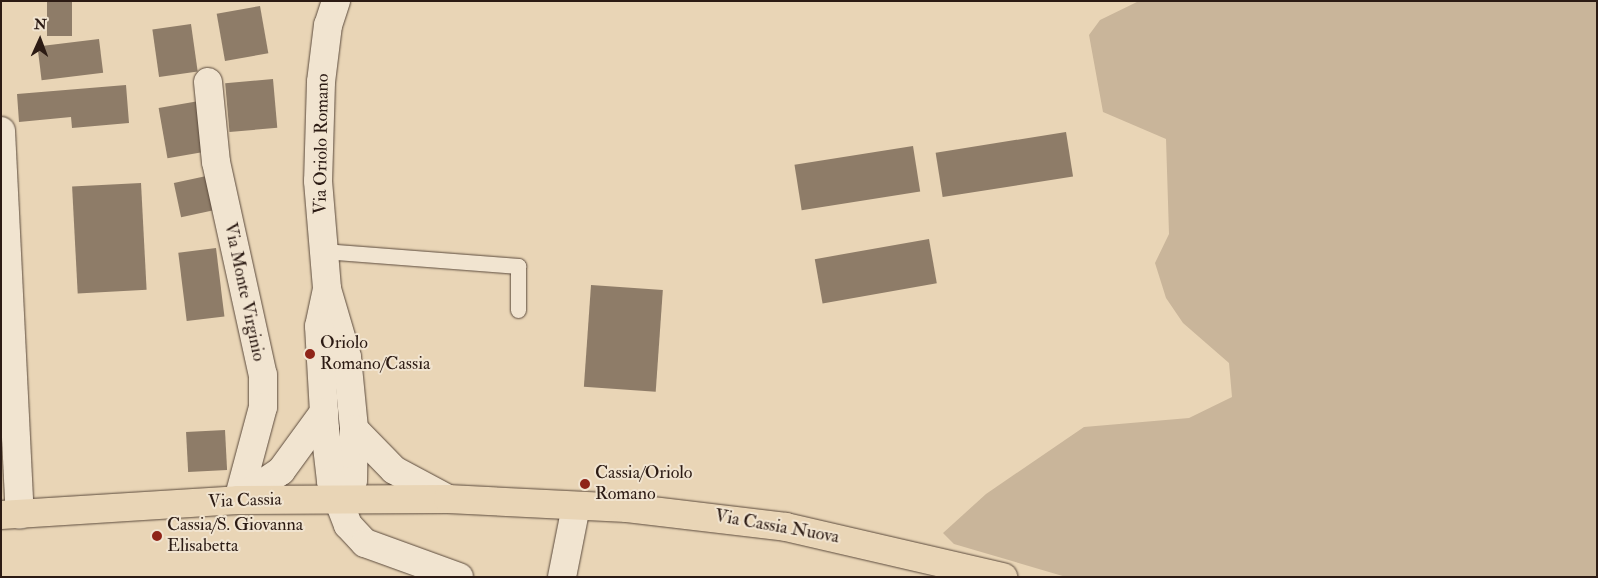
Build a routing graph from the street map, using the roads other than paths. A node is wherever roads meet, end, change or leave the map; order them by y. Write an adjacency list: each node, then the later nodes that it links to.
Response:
1 (336, 1): 4 (street, Via Oriolo Romano)
2 (208, 82): 10 (street, Via Monte Virginio)
3 (1, 131): 13 (street)
4 (323, 251): 5 (street, Via Oriolo Romano); 6 (lane)
5 (327, 289): 7 (street, Via Oriolo Romano); 8 (street, Via Oriolo Romano)
6 (518, 310)
7 (324, 412): 10 (street); 11 (street, Via Oriolo Romano)
8 (354, 429): 9 (street); 11 (street, Via Oriolo Romano)
9 (448, 499): 11 (main road, Via Cassia Nuova); 12 (main road, Via Cassia Nuova)
10 (238, 500): 11 (main road, Via Cassia); 13 (main road, Via Cassia)
11 (338, 500): 14 (street)
12 (576, 506): 15 (street); 16 (main road, Via Cassia Nuova)
13 (10, 515)
14 (459, 577)
15 (562, 577)
16 (1003, 577)

